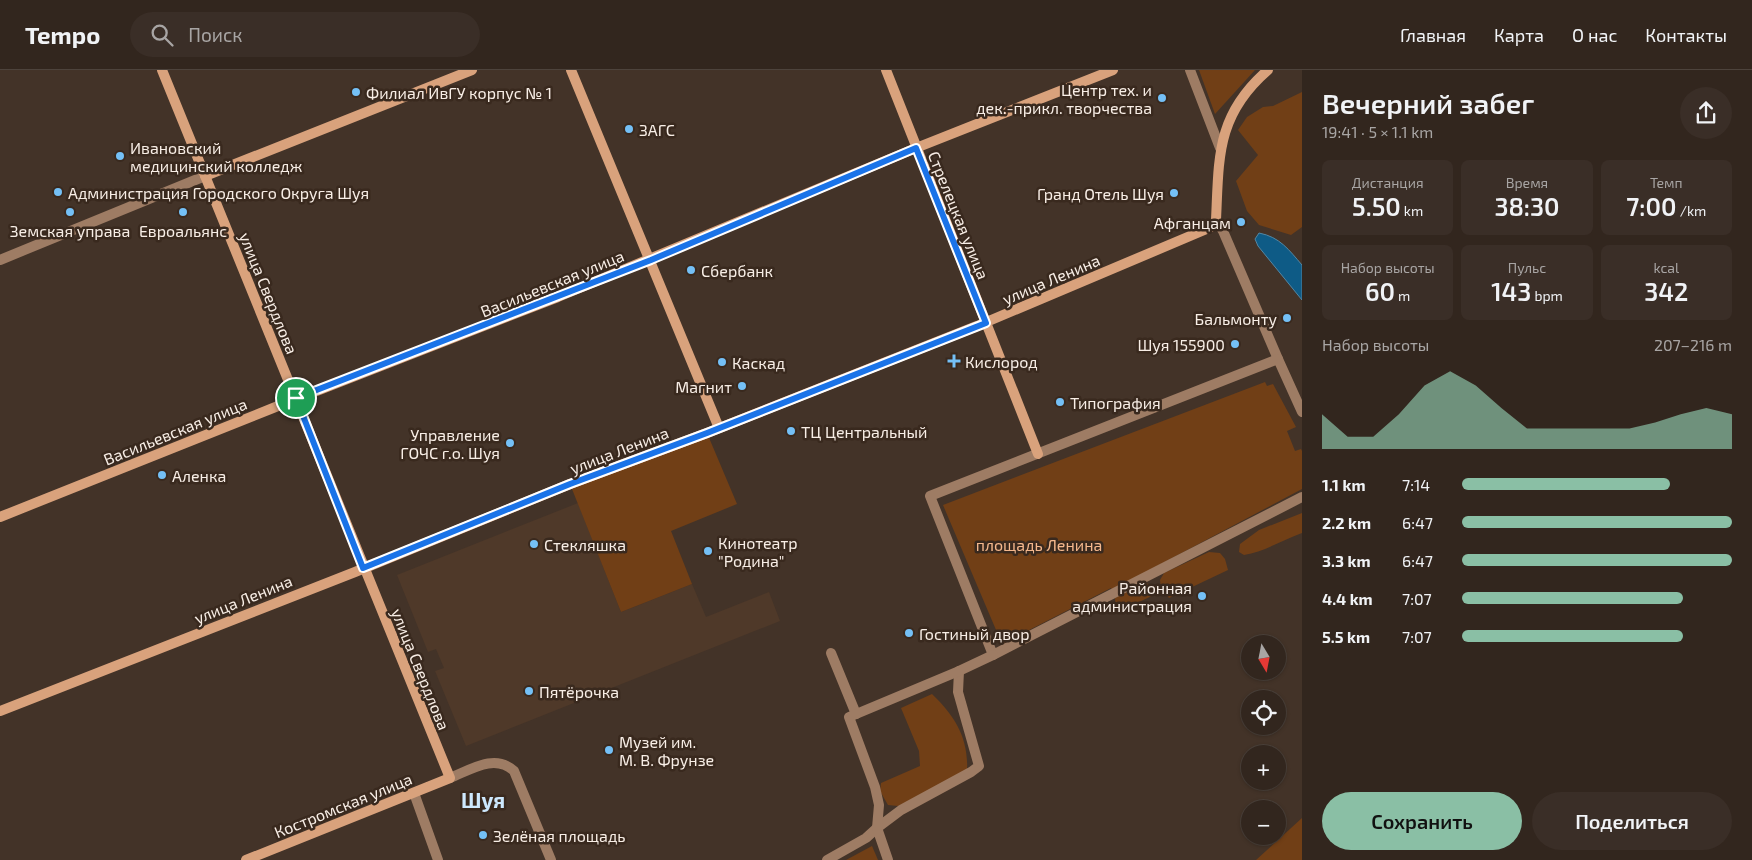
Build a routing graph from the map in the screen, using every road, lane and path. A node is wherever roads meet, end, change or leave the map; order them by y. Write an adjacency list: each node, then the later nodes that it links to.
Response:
1 (162, 70): 10 (main road, улица Свердлова)
2 (472, 70): 10 (main road)
3 (571, 70): 13 (main road)
4 (886, 70): 8 (main road, Стрелецкая улица)
5 (1113, 70): 8 (main road, Васильевская улица)
6 (1190, 70): 9 (street)
7 (1268, 70): 9 (main road)
8 (916, 148): 13 (main road, Васильевская улица); 14 (main road, Стрелецкая улица)
9 (1220, 148): 11 (main road)
10 (206, 176): 12 (street); 16 (main road, улица Свердлова)
11 (1216, 220): 14 (main road, улица Ленина); 15 (street)
12 (0, 260)
13 (651, 260): 16 (main road, Васильевская улица); 18 (main road)
14 (986, 323): 18 (main road, улица Ленина); 19 (main road, Стрелецкая улица)
15 (1278, 358): 17 (street); 19 (street)
16 (296, 398): 21 (main road, Васильевская улица); 22 (main road, улица Свердлова)
17 (1302, 412)
18 (720, 428): 22 (main road, улица Ленина)
19 (1038, 454): 24 (street)
20 (1302, 497): 24 (street)
21 (0, 517)
22 (363, 568): 26 (main road, улица Ленина); 28 (main road, улица Свердлова)
23 (831, 654): 27 (street)
24 (993, 655): 25 (street)
25 (959, 671): 27 (street); 30 (street)
26 (0, 711)
27 (853, 716): 30 (street)
28 (450, 778): 29 (main road, Костромская улица); 33 (street)
29 (414, 794): 31 (main road, Костромская улица); 32 (street)
30 (877, 828): 34 (street); 35 (street)
31 (246, 860)
32 (438, 860)
33 (552, 860)
34 (827, 860)
35 (888, 860)

